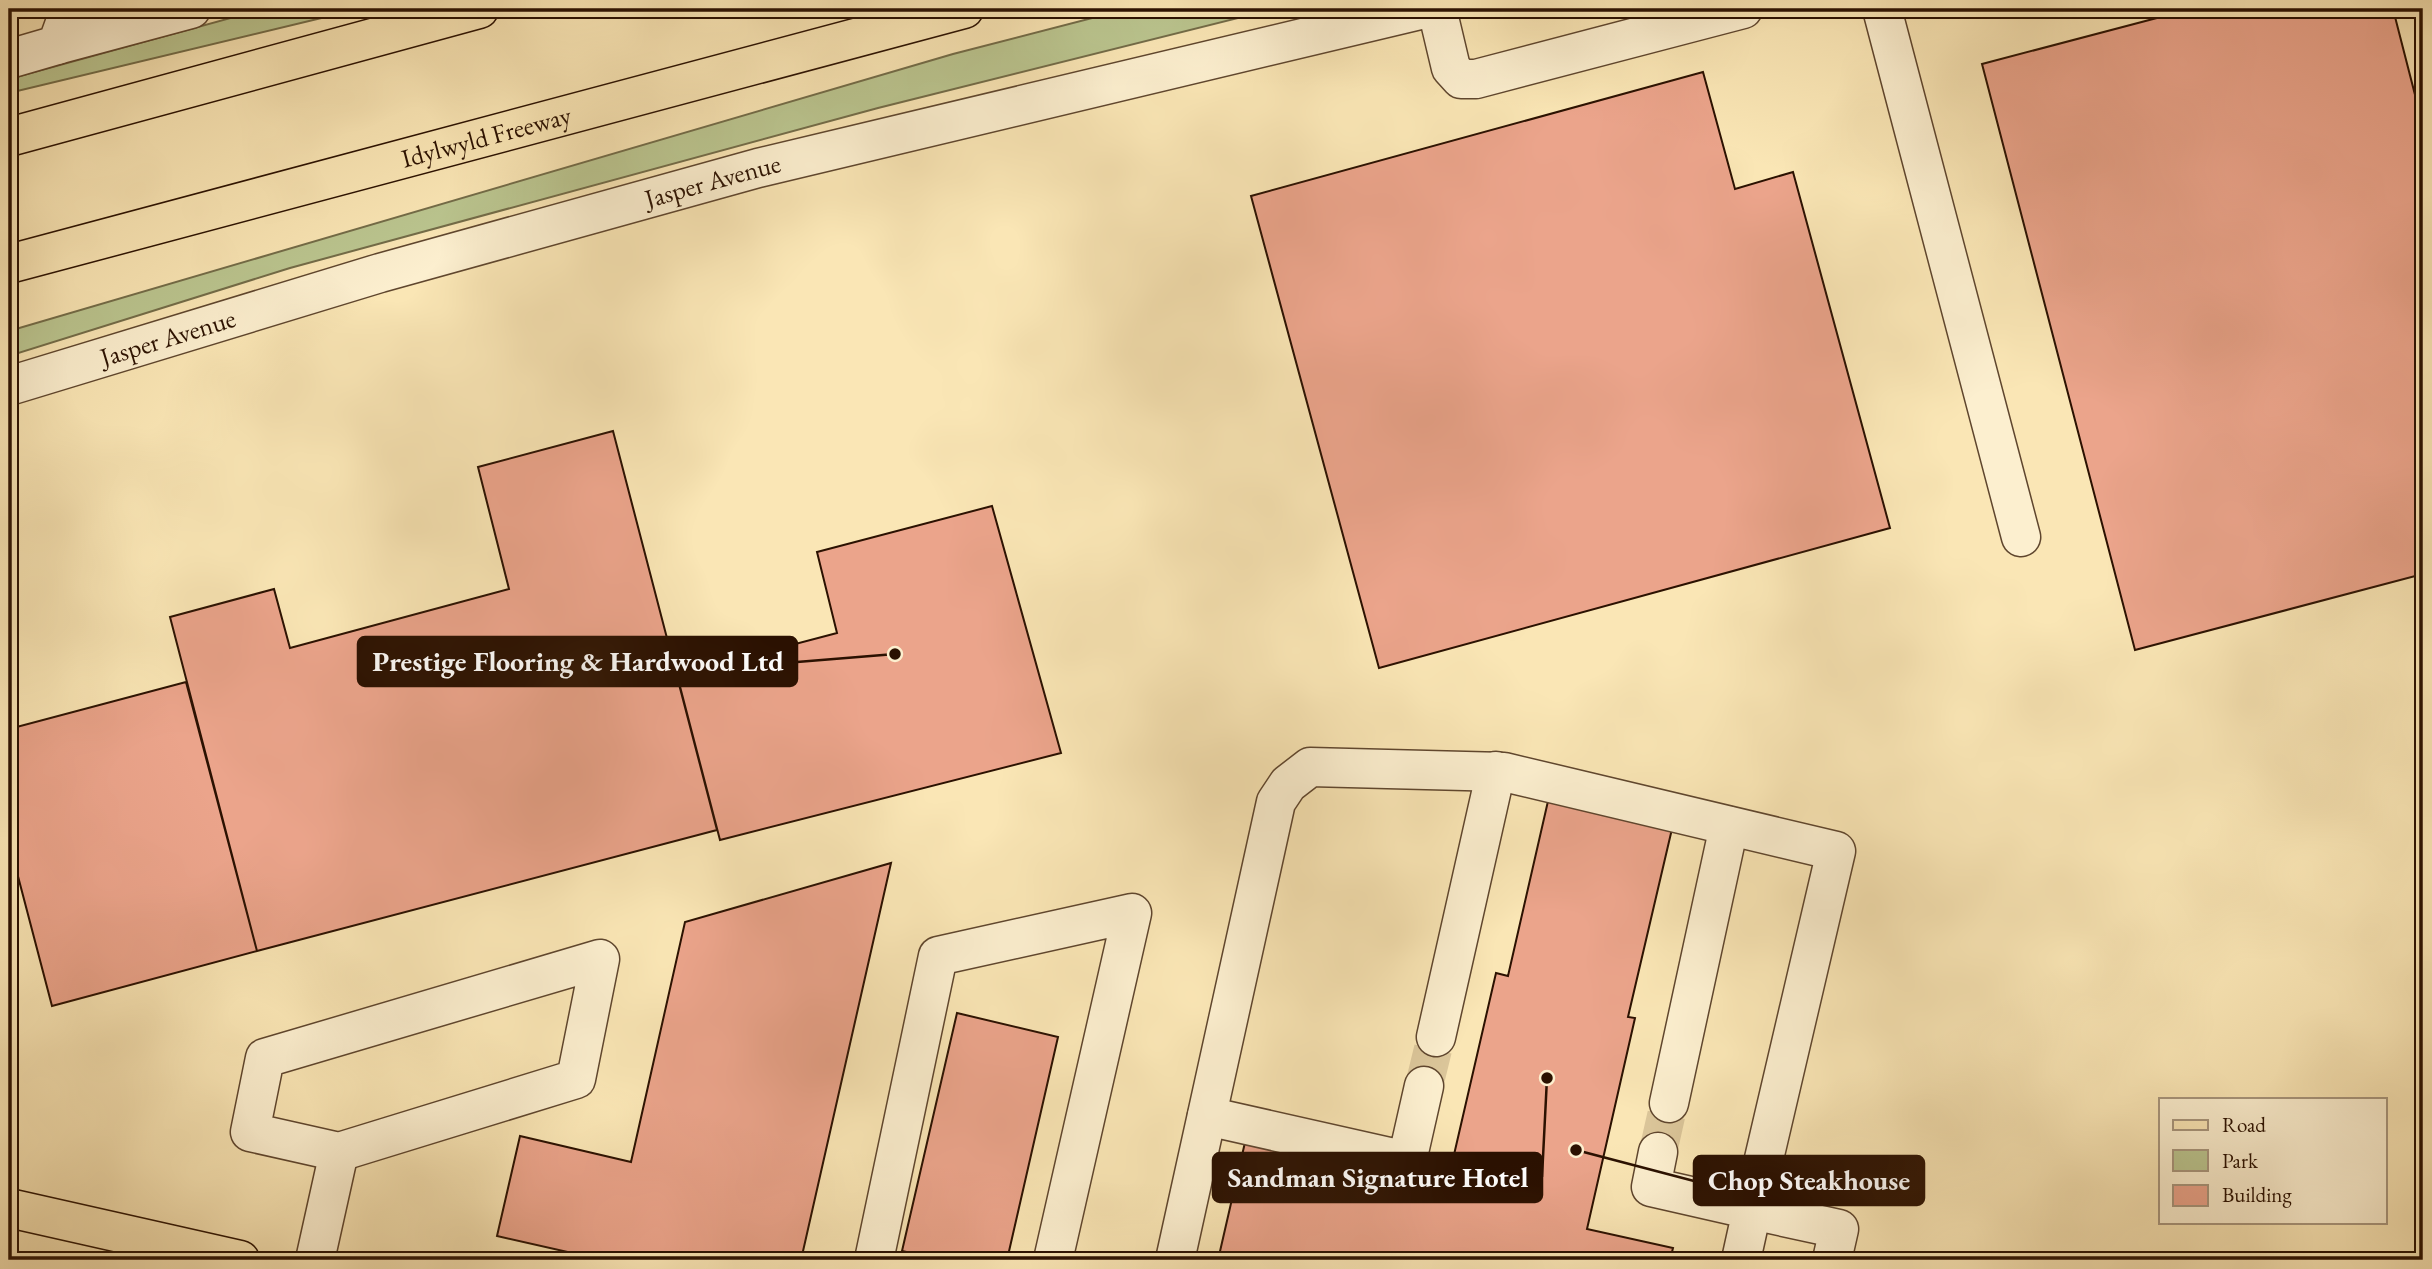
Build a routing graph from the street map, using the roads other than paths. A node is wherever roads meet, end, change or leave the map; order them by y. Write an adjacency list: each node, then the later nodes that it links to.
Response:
1 (70, 9): 9 (street)
2 (191, 9): 9 (street)
3 (480, 9): 11 (main road)
4 (964, 9): 12 (main road, Idylwyld Freeway)
5 (1424, 9): 15 (street, Jasper Avenue)
6 (1437, 9): 7 (street)
7 (1743, 9)
8 (1882, 9): 16 (street)
9 (57, 45): 10 (street)
10 (9, 59)
11 (12, 136)
12 (63, 249): 13 (main road, Idylwyld Freeway); 14 (main road)
13 (9, 264)
14 (9, 273)
15 (9, 386)
16 (2021, 537)
17 (1496, 771): 18 (street); 19 (street); 22 (street)
18 (1729, 825): 21 (street); 26 (street)
19 (1436, 1037)
20 (1424, 1086): 22 (street)
21 (1669, 1103)
22 (1207, 1116): 31 (street)
23 (339, 1152): 23 (street); 28 (street)
24 (1658, 1152): 26 (street)
25 (9, 1208): 27 (main road)
26 (1752, 1210): 32 (street); 33 (street)
27 (240, 1260)
28 (315, 1260)
29 (874, 1260): 30 (street)
30 (1053, 1260)
31 (1175, 1260)
32 (1741, 1260)
33 (1832, 1260)

